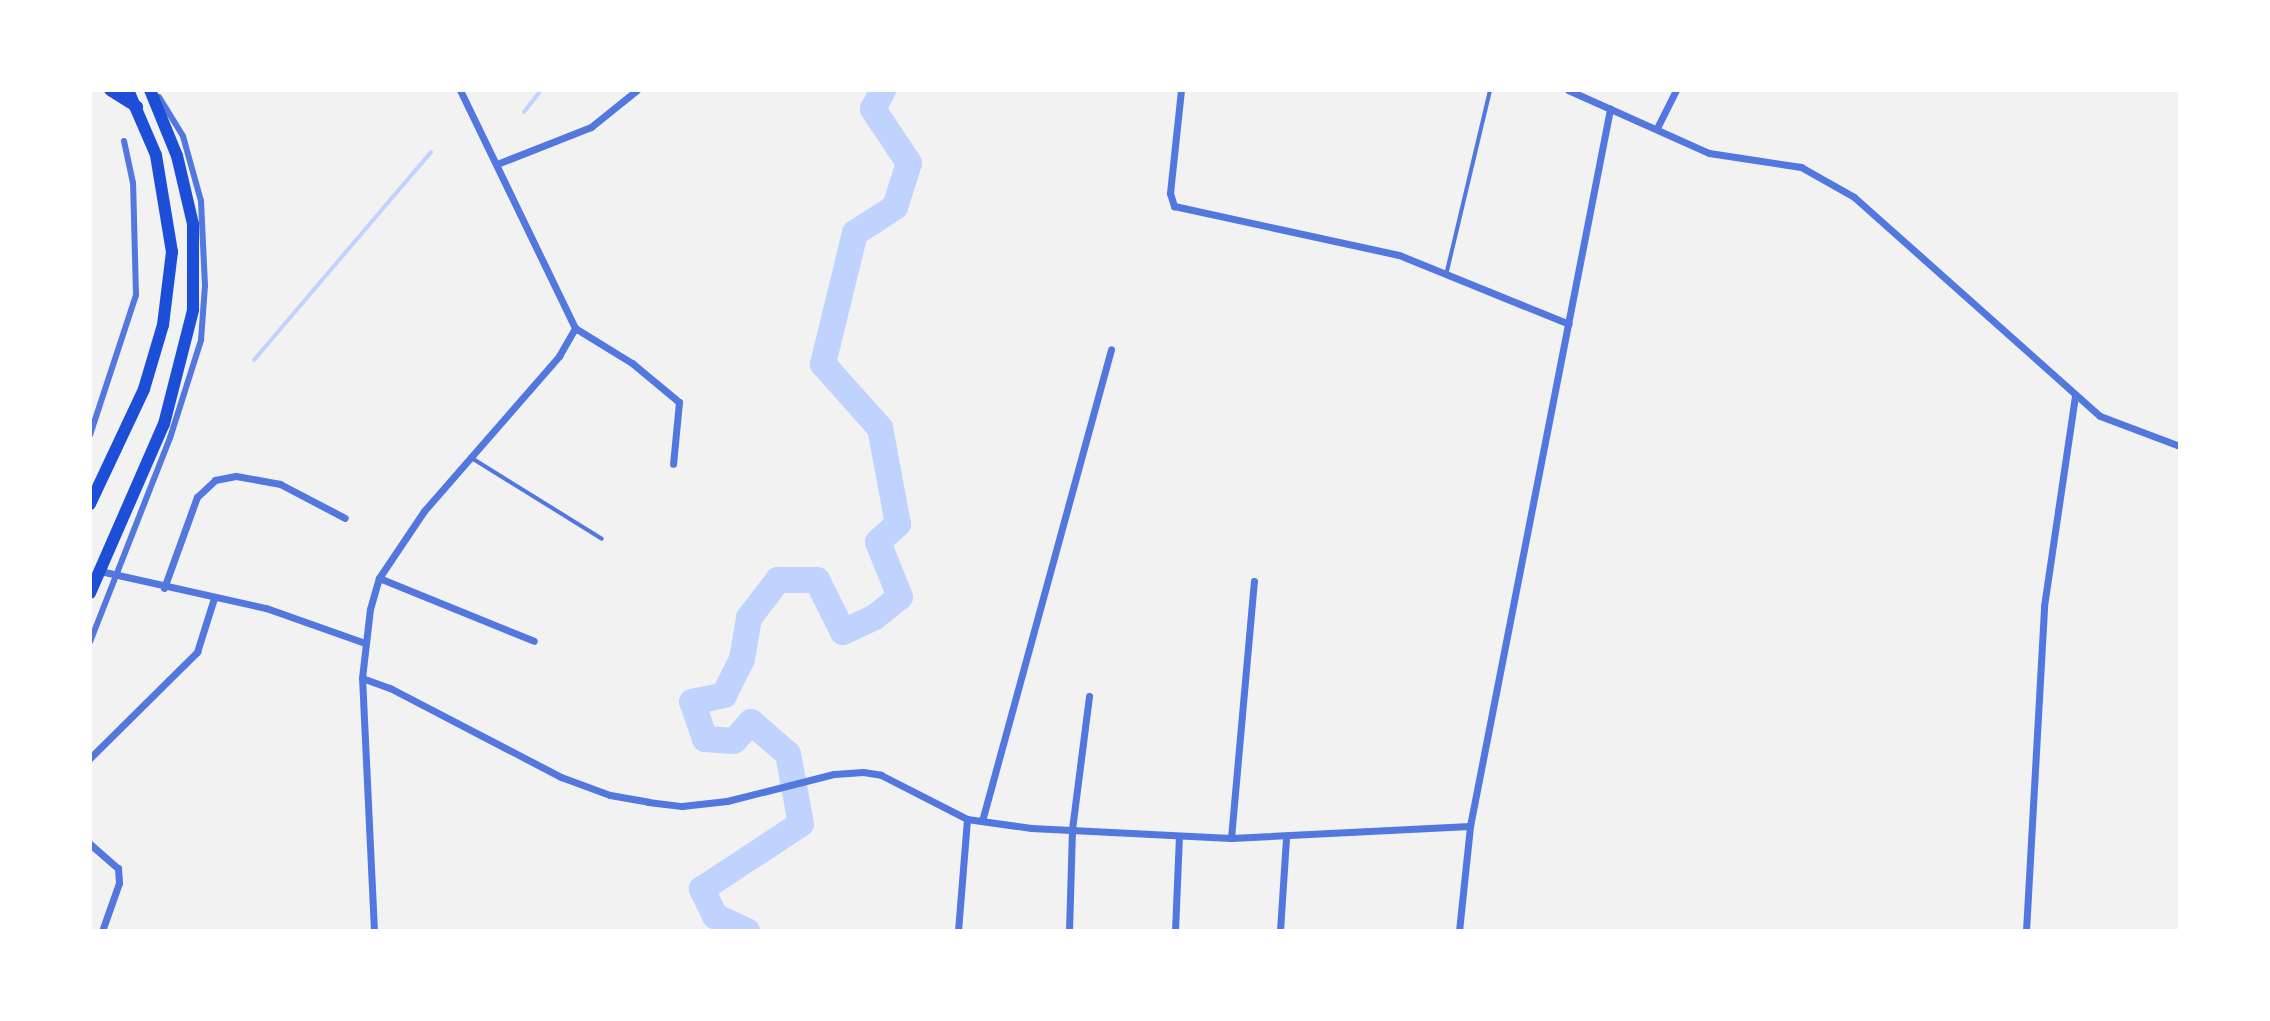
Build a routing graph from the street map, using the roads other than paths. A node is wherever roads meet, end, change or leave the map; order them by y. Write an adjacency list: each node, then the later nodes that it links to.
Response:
1 (110, 90): 10 (main road)
2 (128, 90): 10 (main road)
3 (460, 90): 14 (street)
4 (637, 90): 14 (street)
5 (1181, 90): 15 (street)
6 (1490, 90): 15 (lane)
7 (1568, 90): 11 (street)
8 (1676, 90): 12 (street)
9 (155, 92): 27 (main road); 28 (street)
10 (137, 107): 24 (main road)
11 (1610, 109): 12 (street); 16 (street)
12 (1657, 128): 19 (street)
13 (124, 141): 20 (street)
14 (497, 164): 17 (street)
15 (1447, 271): 16 (street)
16 (1569, 324): 42 (street)
17 (575, 328): 22 (street); 23 (street)
18 (1111, 349): 41 (street)
19 (2075, 395): 21 (street); 55 (street)
20 (90, 435)
21 (2180, 446)
22 (470, 457): 26 (lane); 29 (street)
23 (673, 464)
24 (90, 504)
25 (345, 518): 31 (street)
26 (602, 539)
27 (98, 570): 28 (street); 32 (main road)
28 (115, 574): 31 (street); 35 (street)
29 (379, 578): 34 (street); 36 (street)
30 (1254, 581): 46 (street)
31 (164, 588): 33 (street)
32 (90, 593)
33 (214, 598): 36 (street); 39 (street)
34 (534, 641)
35 (90, 642)
36 (365, 643): 37 (street)
37 (362, 678): 40 (street); 49 (street)
38 (1089, 696): 43 (street)
39 (90, 758)
40 (967, 819): 41 (street); 50 (street)
41 (982, 821): 43 (street)
42 (1470, 826): 45 (street); 54 (street)
43 (1072, 829): 44 (street); 51 (street)
44 (1179, 836): 46 (street); 52 (street)
45 (1286, 837): 46 (street); 53 (street)
46 (1231, 838)
47 (90, 844): 48 (street)
48 (102, 931)
49 (374, 931)
50 (958, 931)
51 (1069, 931)
52 (1175, 931)
53 (1280, 931)
54 (1459, 931)
55 (2026, 931)

